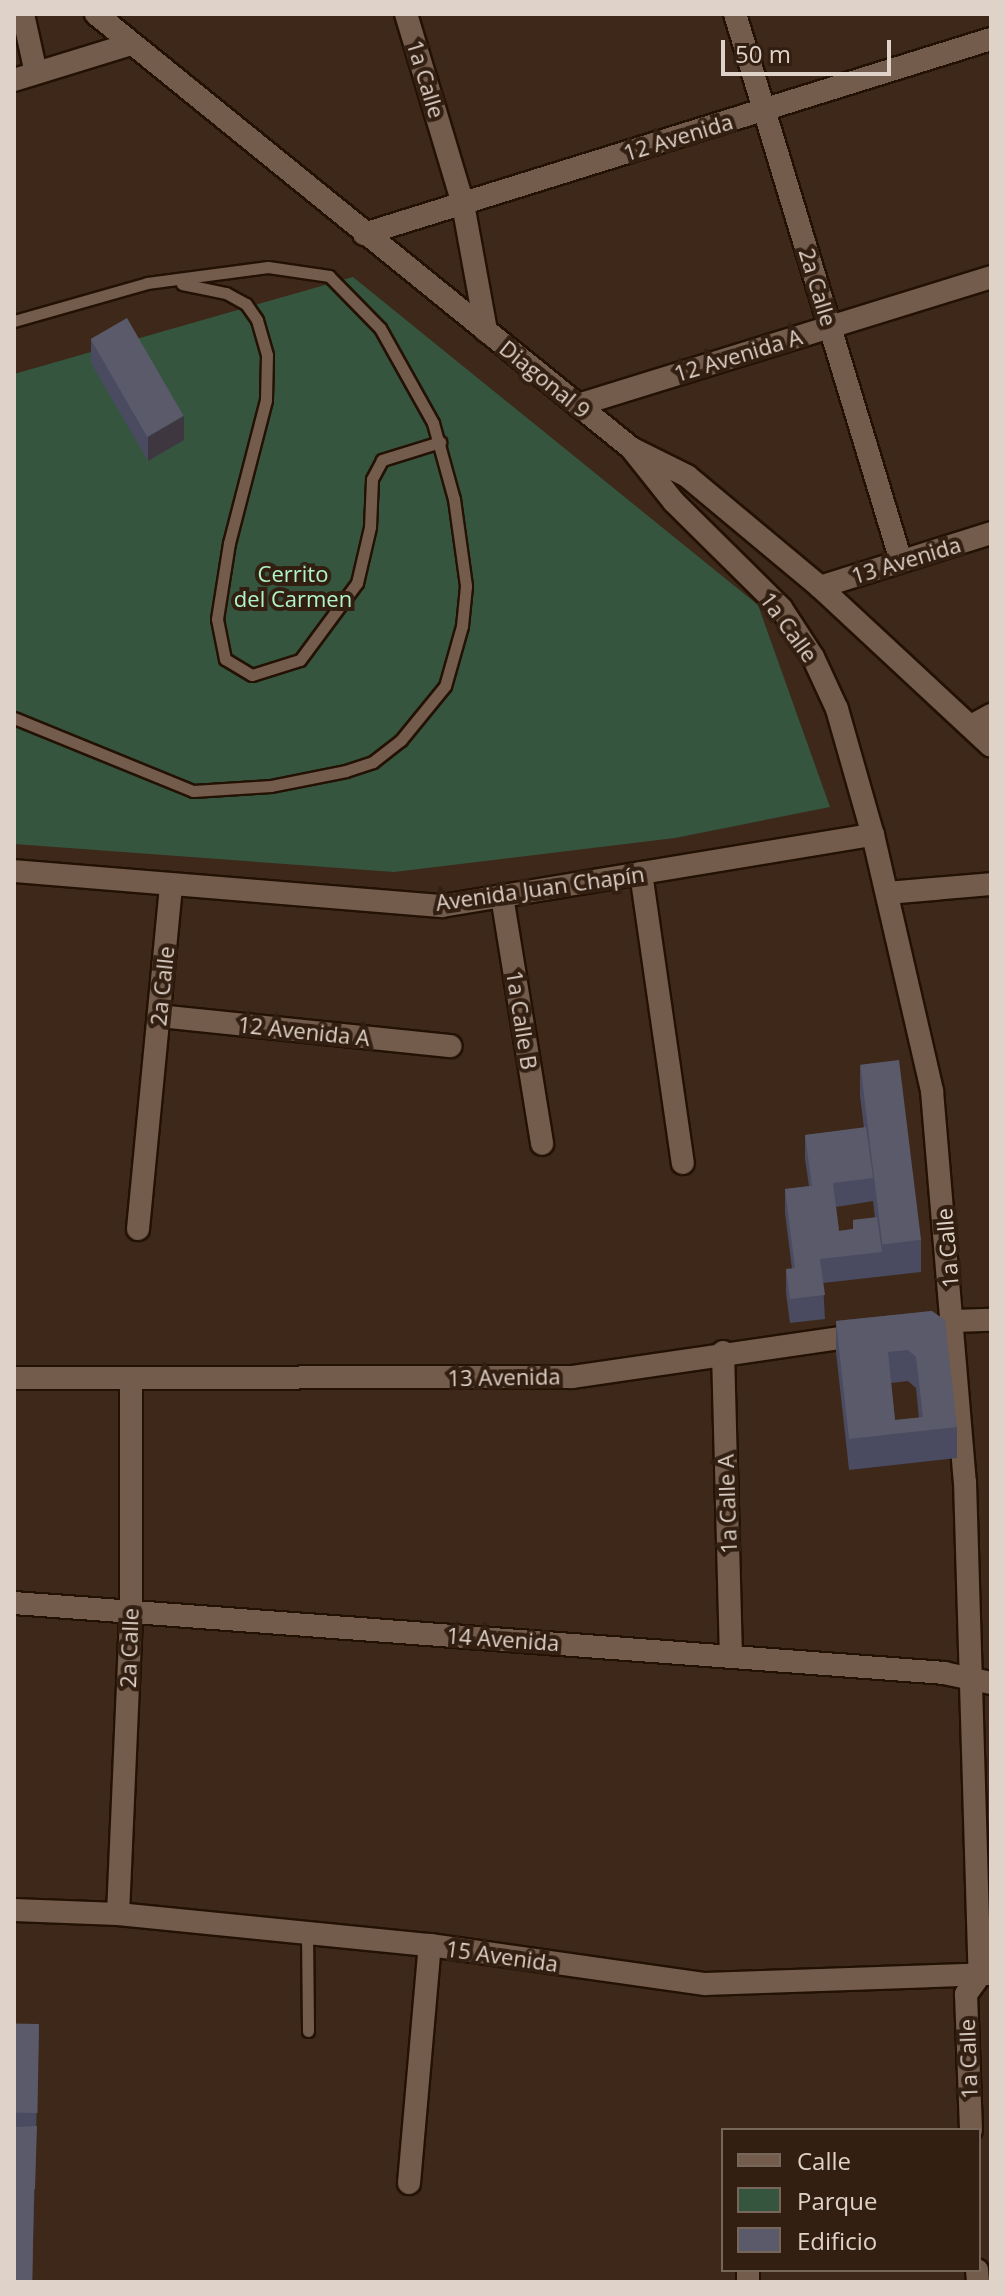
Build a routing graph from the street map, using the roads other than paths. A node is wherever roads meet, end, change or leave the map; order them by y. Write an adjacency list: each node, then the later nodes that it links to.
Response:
1 (23, 14): 7 (street)
2 (96, 14): 6 (street, Diagonal 9)
3 (406, 14): 10 (street, 1a Calle)
4 (735, 14): 9 (street, 2a Calle)
5 (991, 39): 9 (street, 12 Avenida)
6 (128, 45): 7 (street); 11 (street, Diagonal 9)
7 (36, 73): 8 (street)
8 (14, 80)
9 (764, 110): 10 (street, 12 Avenida); 15 (street, 2a Calle)
10 (463, 204): 11 (street, 12 Avenida); 16 (street, 1a Calle)
11 (364, 234): 16 (street, Diagonal 9)
12 (991, 277): 15 (street, 12 Avenida A)
13 (173, 283): 14 (lane); 18 (lane); 18 (lane)
14 (14, 321)
15 (830, 327): 17 (street, 12 Avenida A); 21 (street, 2a Calle)
16 (486, 331): 17 (street, Diagonal 9)
17 (578, 405): 19 (street, Diagonal 9)
18 (440, 442): 23 (lane)
19 (631, 448): 22 (street, Diagonal 9); 26 (street, 1a Calle)
20 (991, 533): 21 (street, 13 Avenida)
21 (901, 561): 22 (street, 13 Avenida)
22 (820, 587): 24 (street, Diagonal 9)
23 (14, 718)
24 (981, 721): 25 (street, Diagonal 9)
25 (991, 746)
26 (873, 835): 28 (street, Avenida Juan Chapín); 31 (street, 1a Calle)
27 (14, 871): 30 (street, Avenida Juan Chapín)
28 (641, 873): 32 (street, Avenida Juan Chapín); 36 (street)
29 (991, 884): 31 (street)
30 (171, 886): 32 (street, Avenida Juan Chapín); 33 (street, 2a Calle)
31 (887, 893): 39 (street, 1a Calle)
32 (502, 896): 35 (street, 1a Calle B)
33 (159, 1016): 34 (street, 12 Avenida A); 37 (street, 2a Calle)
34 (450, 1046)
35 (542, 1144)
36 (683, 1163)
37 (138, 1229)
38 (991, 1320): 39 (street)
39 (954, 1321): 40 (street); 48 (street, 1a Calle)
40 (928, 1325)
41 (887, 1331): 42 (street, 13 Avenida)
42 (723, 1352): 44 (street, 13 Avenida); 47 (street, 1a Calle A)
43 (14, 1378): 44 (street, 13 Avenida)
44 (131, 1382): 46 (street, 2a Calle)
45 (14, 1603): 46 (street, 14 Avenida)
46 (131, 1612): 47 (street, 14 Avenida); 50 (street, 2a Calle)
47 (731, 1657): 48 (street, 14 Avenida)
48 (980, 1682): 53 (street, 1a Calle)
49 (14, 1910): 50 (street, 15 Avenida)
50 (118, 1914): 51 (street, 15 Avenida)
51 (307, 1932): 52 (street, 15 Avenida); 54 (lane)
52 (430, 1945): 53 (street, 15 Avenida); 56 (street)
53 (985, 1974): 55 (street, 1a Calle)
54 (308, 2031)
55 (971, 2128)
56 (409, 2183)

